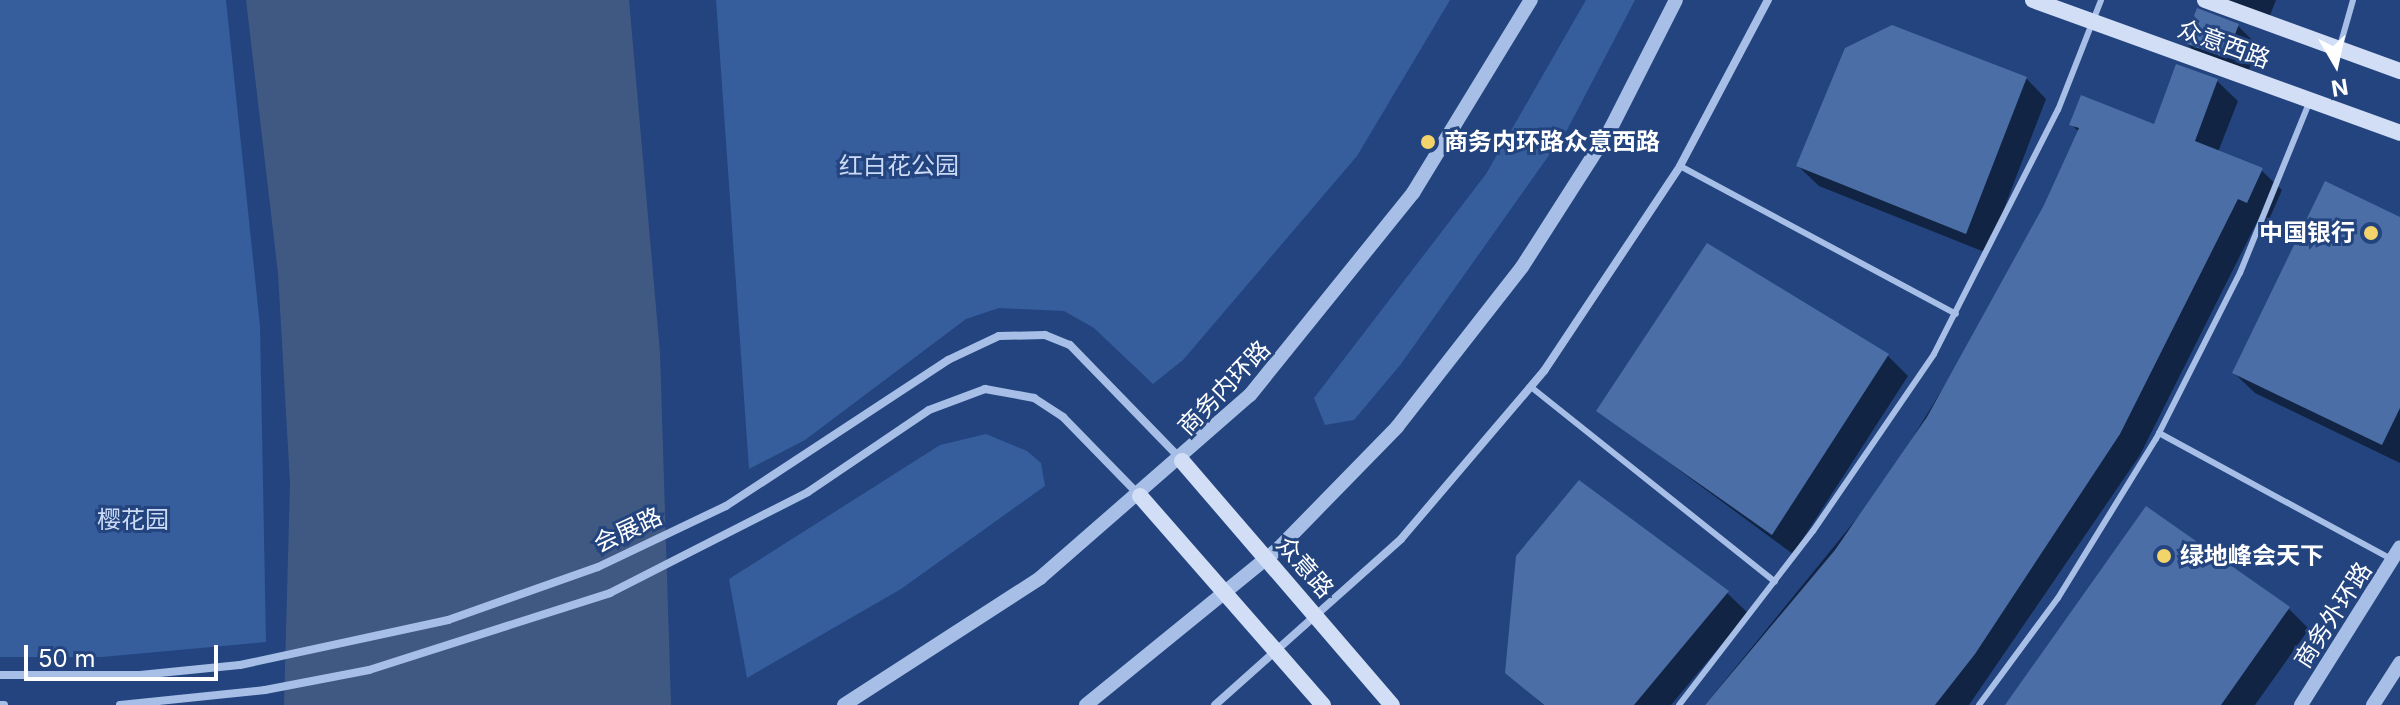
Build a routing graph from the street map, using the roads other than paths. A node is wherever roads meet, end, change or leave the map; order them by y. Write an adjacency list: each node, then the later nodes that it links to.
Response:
1 (1531, 0): 17 (street, 商务内环路)
2 (1676, 0): 20 (street)
3 (1768, 0): 13 (street)
4 (2033, 0): 8 (main road, 众意西路)
5 (2101, 0): 8 (lane)
6 (2205, 0): 9 (main road, 众意西路)
7 (2353, 0): 9 (lane)
8 (2093, 22): 11 (main road, 众意西路); 14 (lane)
9 (2339, 49): 10 (main road, 众意西路)
10 (2400, 71)
11 (2310, 101): 12 (main road, 众意西路); 16 (lane)
12 (2400, 133)
13 (1680, 166): 14 (lane); 15 (street)
14 (1956, 314): 21 (lane)
15 (1531, 387): 21 (lane); 23 (street)
16 (2159, 433): 19 (lane); 34 (lane)
17 (1182, 461): 18 (street, 商务内环路); 20 (main road, 众意路); 26 (street, 会展路)
18 (1140, 496): 22 (main road); 27 (street, 会展路); 28 (street, 商务内环路)
19 (2397, 554): 35 (street, 商务外环路)
20 (1267, 559): 22 (street); 23 (main road, 众意路)
21 (1775, 582): 33 (lane)
22 (1226, 594): 24 (main road); 29 (street)
23 (1318, 619): 24 (street); 32 (main road, 众意路)
24 (1278, 653): 30 (street); 31 (main road)
25 (2400, 663): 36 (street)
26 (0, 675)
27 (120, 705)
28 (844, 705)
29 (1086, 705)
30 (1215, 705)
31 (1323, 705)
32 (1392, 705)
33 (1679, 705)
34 (1979, 705)
35 (2301, 705)
36 (2373, 705)

